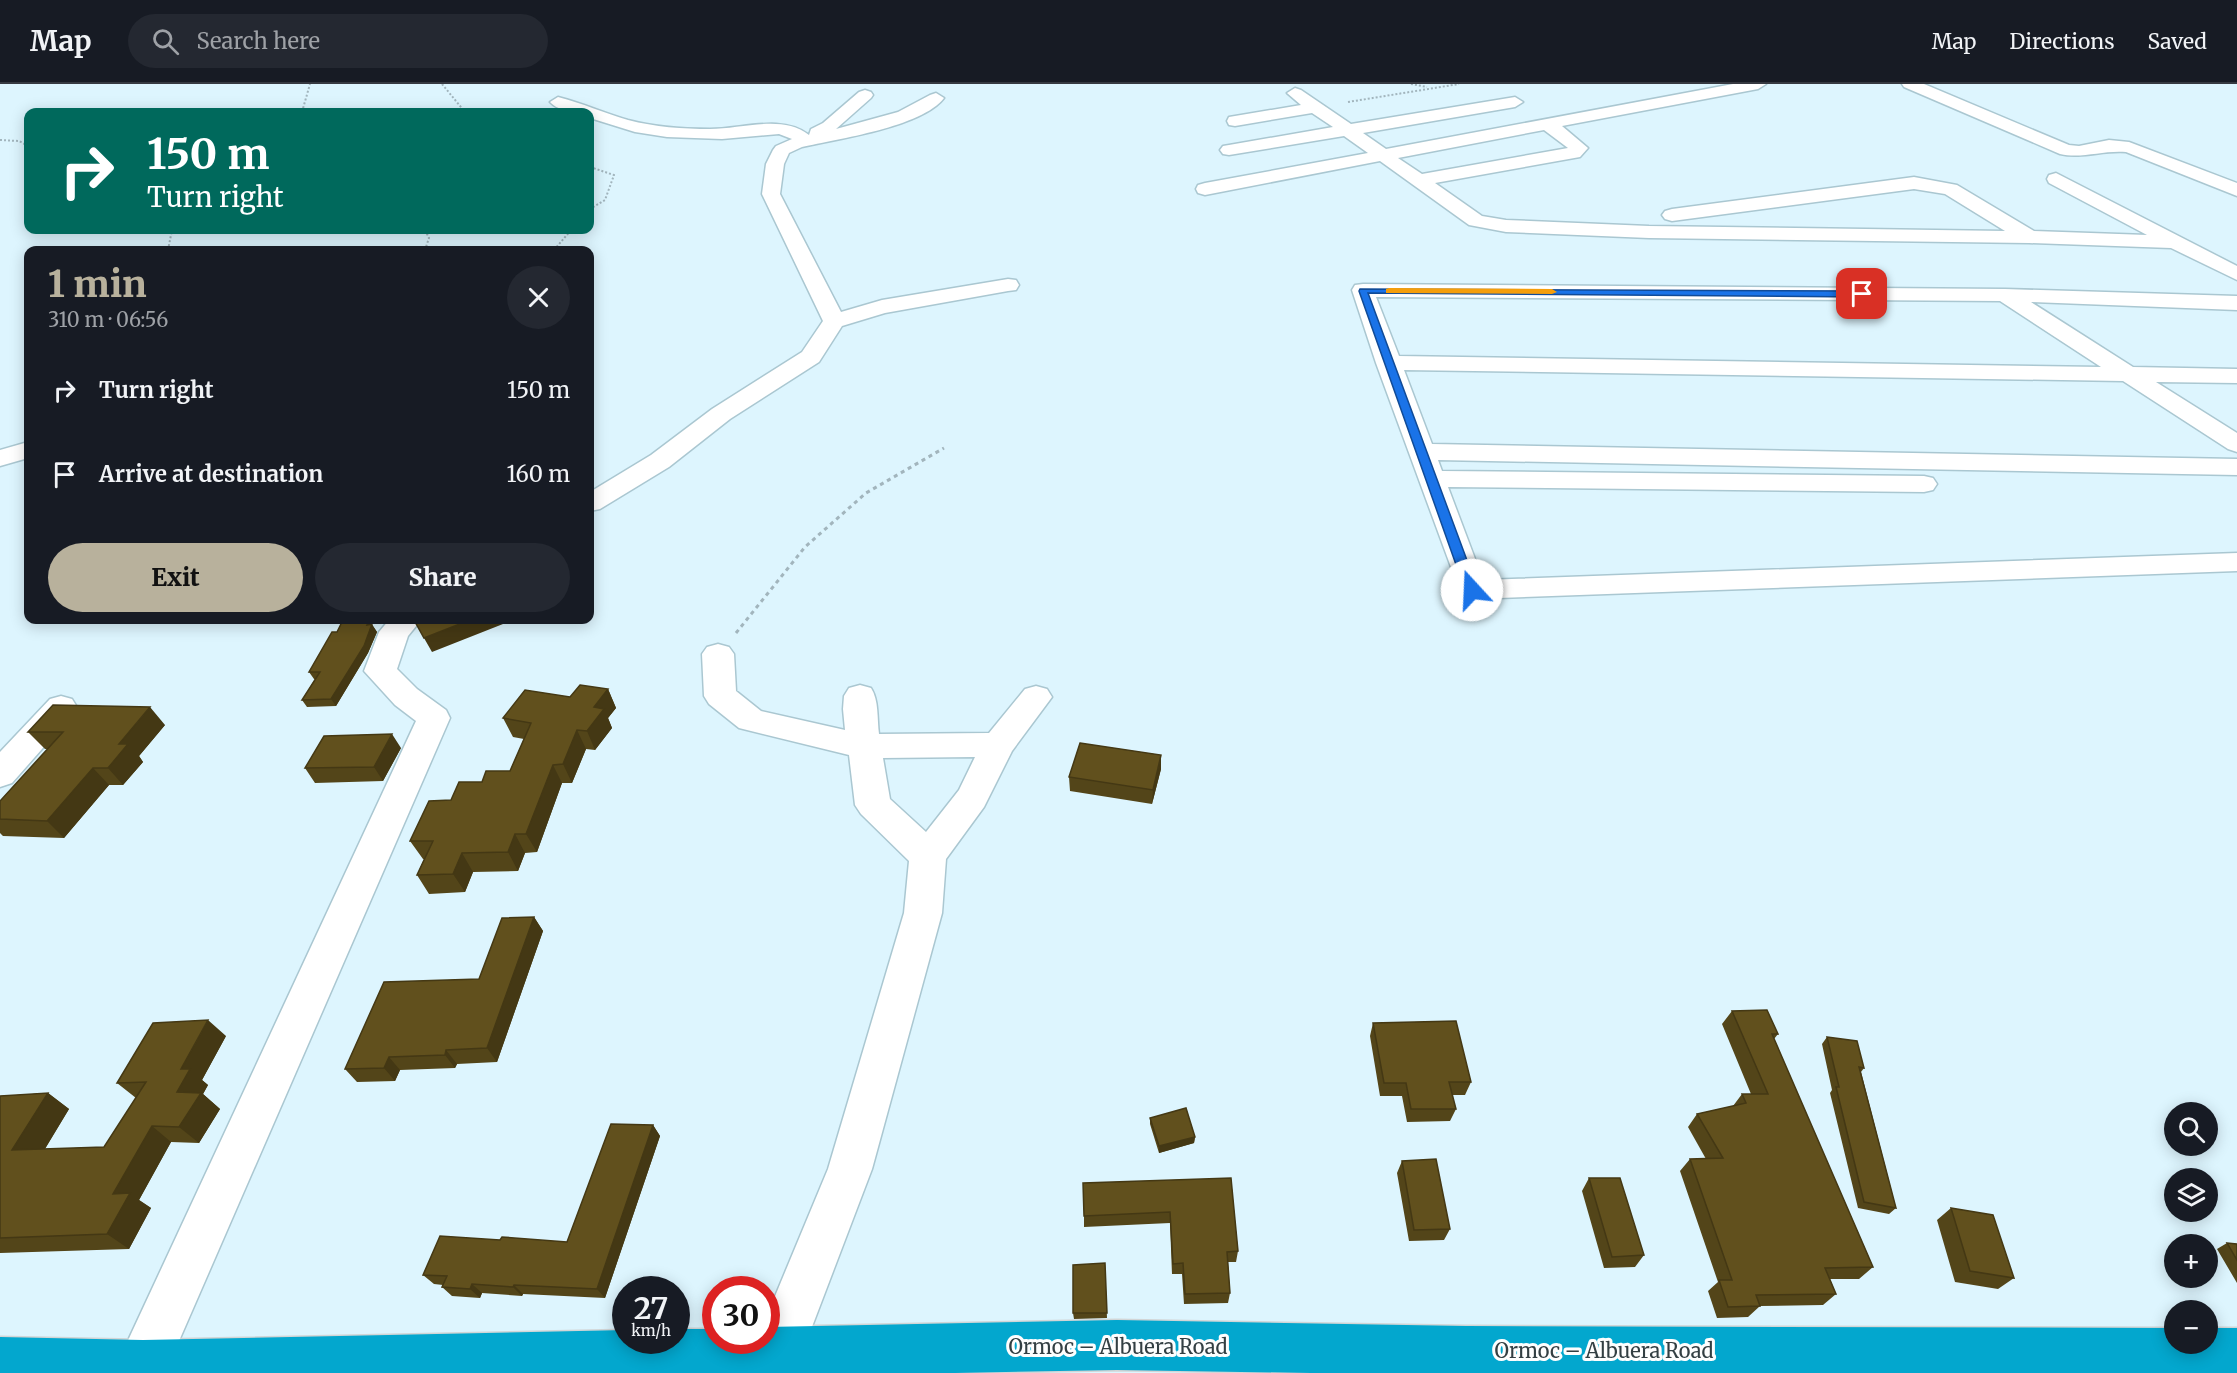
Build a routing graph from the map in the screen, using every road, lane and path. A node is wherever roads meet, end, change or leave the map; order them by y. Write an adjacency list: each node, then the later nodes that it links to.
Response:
1 (310, 84): 14 (path)
2 (442, 84): 15 (path)
3 (1411, 84): 7 (path)
4 (1459, 84): 7 (path)
5 (1758, 84): 19 (street)
6 (1910, 84): 30 (street)
7 (1431, 88): 13 (path)
8 (1295, 93): 13 (street)
9 (865, 95): 22 (street)
10 (936, 98): 22 (street)
11 (558, 102): 16 (street)
12 (1515, 102): 20 (street)
13 (1315, 107): 18 (street); 20 (street)
14 (304, 108)
15 (462, 108)
16 (577, 108)
17 (594, 113): 22 (street)
18 (1235, 121)
19 (1549, 125): 25 (street); 28 (street)
20 (1345, 129): 24 (street); 25 (street)
21 (0, 140): 23 (path)
22 (800, 141): 41 (street)
23 (24, 144)
24 (1229, 150)
25 (1380, 155): 28 (street); 29 (street)
26 (594, 168): 31 (path)
27 (2056, 179): 35 (street)
28 (1417, 181): 32 (street)
29 (1205, 189)
30 (2237, 190)
31 (594, 206)
32 (1648, 232): 34 (street); 34 (street)
33 (568, 234): 36 (path)
34 (2029, 237): 35 (street)
35 (2175, 242): 37 (street)
36 (557, 246)
37 (2237, 274)
38 (1008, 285): 41 (street)
39 (2005, 295): 40 (street); 42 (street); 43 (street)
40 (2237, 303)
41 (834, 321): 52 (street)
42 (1388, 363): 43 (street); 49 (street)
43 (2128, 374): 44 (street); 45 (street)
44 (2237, 376)
45 (2237, 444)
46 (944, 448): 55 (path)
47 (24, 451): 48 (street)
48 (0, 458)
49 (1426, 465): 50 (street); 51 (street); 53 (street)
50 (2237, 467)
51 (2237, 488)
52 (594, 501)
53 (2237, 562)
54 (402, 624): 68 (street)
55 (718, 654): 60 (street)
56 (860, 696): 60 (street)
57 (1036, 697): 59 (street)
58 (61, 707): 61 (street)
59 (998, 745): 60 (street); 62 (street)
60 (864, 746): 62 (street)
61 (0, 774)
62 (928, 856): 67 (street)
63 (2237, 1353): 66 (highway, Ormoc – Albuera Road)
64 (1118, 1359): 66 (highway, Ormoc – Albuera Road); 67 (highway, Ormoc – Albuera Road)
65 (0, 1362): 68 (highway, Ormoc – Albuera Road)
66 (1468, 1362)
67 (776, 1363): 68 (highway, Ormoc – Albuera Road)
68 (143, 1365)

